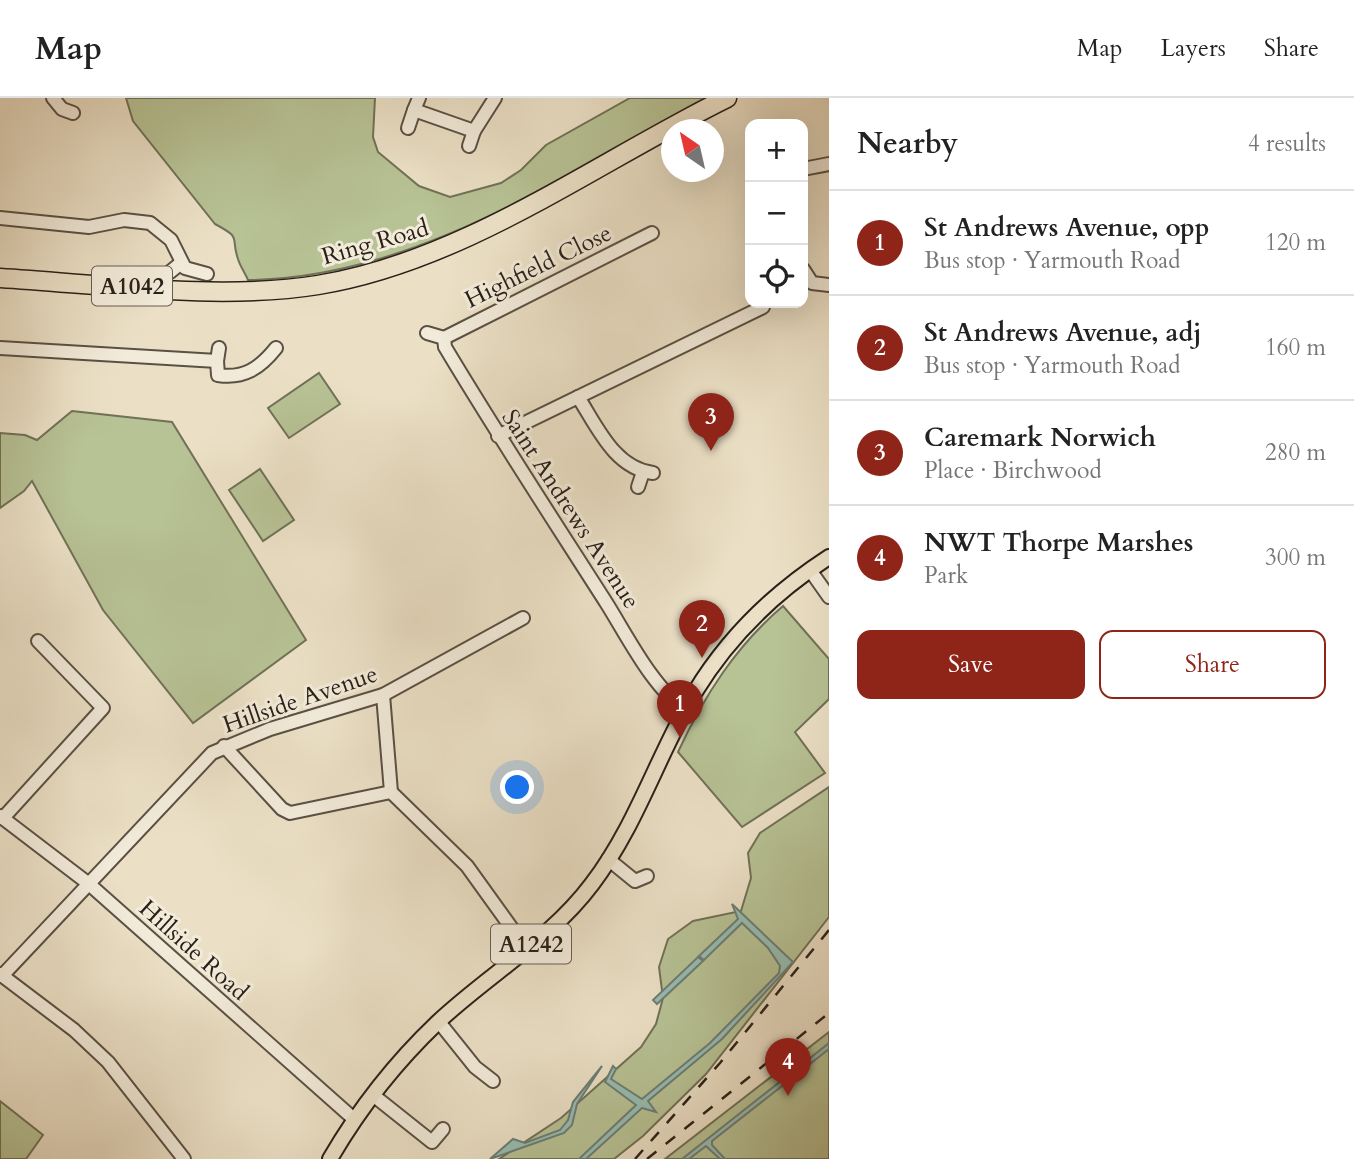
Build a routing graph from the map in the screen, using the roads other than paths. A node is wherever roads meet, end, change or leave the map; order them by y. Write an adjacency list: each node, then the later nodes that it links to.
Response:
1 (53, 98): 5 (street)
2 (495, 98): 7 (street)
3 (727, 98): 16 (highway, Ring Road / A1042)
4 (416, 104): 6 (street); 7 (street)
5 (73, 113)
6 (408, 128)
7 (474, 131): 8 (street)
8 (469, 146)
9 (829, 164): 10 (street)
10 (808, 168)
11 (0, 218): 13 (street)
12 (652, 233): 21 (street, Highfield Close)
13 (181, 263): 14 (street); 15 (street)
14 (170, 272)
15 (207, 274)
16 (0, 278)
17 (829, 285): 18 (street)
18 (808, 286)
19 (762, 308): 24 (street)
20 (427, 333): 21 (street)
21 (444, 338): 25 (street, Saint Andrews Avenue)
22 (0, 348): 23 (street)
23 (276, 348)
24 (578, 397): 25 (street); 26 (street)
25 (498, 436): 33 (street, Saint Andrews Avenue)
26 (638, 488)
27 (829, 557): 28 (main road, A1242)
28 (810, 570): 29 (street); 33 (main road, A1242)
29 (829, 597)
30 (523, 618): 32 (street, Hillside Avenue)
31 (38, 641): 36 (street)
32 (383, 695): 34 (street, Hillside Avenue); 35 (street)
33 (686, 709): 37 (main road, A1242)
34 (224, 746): 35 (street); 39 (street, Hillside Avenue)
35 (391, 792): 40 (street)
36 (1, 817): 39 (street, Hillside Road)
37 (608, 859): 38 (street); 40 (main road, A1242)
38 (639, 881)
39 (89, 884): 41 (street, Hillside Avenue); 45 (street, Hillside Road)
40 (526, 948): 42 (main road, A1242)
41 (1, 975): 47 (street)
42 (439, 1022): 43 (street); 44 (main road, A1242)
43 (493, 1081)
44 (373, 1095): 45 (main road, A1242); 46 (street)
45 (355, 1120): 48 (main road, A1242)
46 (443, 1129)
47 (184, 1159)
48 (330, 1159)

